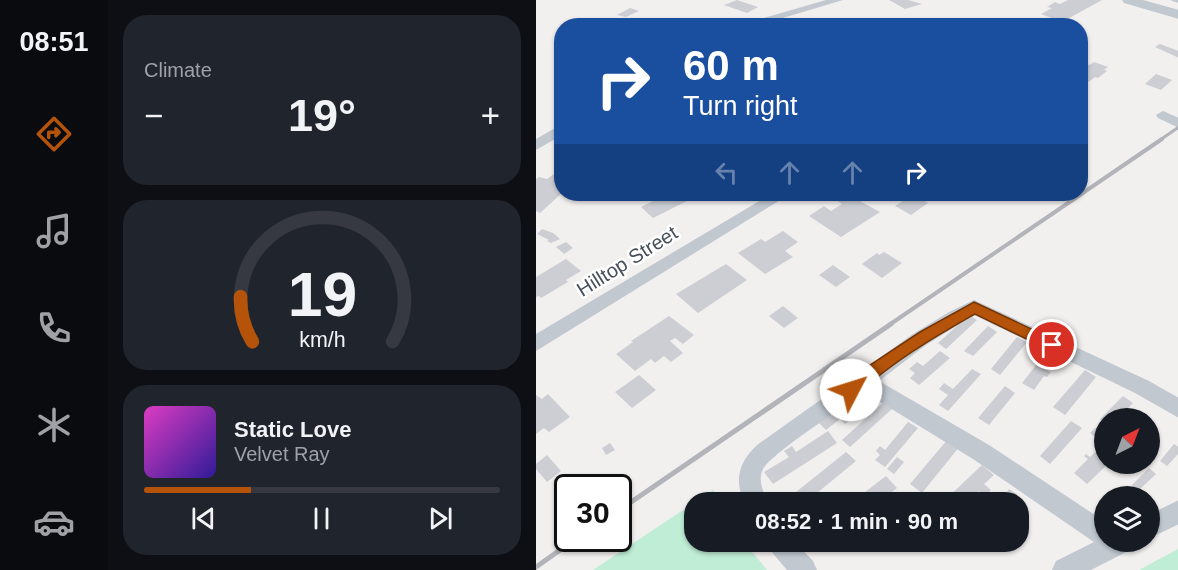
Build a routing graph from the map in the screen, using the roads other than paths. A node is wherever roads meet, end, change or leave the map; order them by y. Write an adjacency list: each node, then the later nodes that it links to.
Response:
1 (838, 0): 4 (street)
2 (1129, 0): 3 (street)
3 (1178, 15)
4 (776, 16): 5 (street); 6 (lane)
5 (769, 18)
6 (780, 18)
7 (1163, 115): 8 (street)
8 (1178, 124)
9 (554, 134): 10 (street)
10 (536, 146)
11 (769, 201): 12 (street, Hilltop Street)
12 (536, 343)
13 (862, 381): 14 (street); 15 (street); 18 (street)
14 (1178, 409)
15 (752, 492)
16 (1178, 512): 17 (street)
17 (1160, 522)
18 (1094, 527)
19 (788, 552): 21 (street)
20 (1094, 552): 22 (street)
21 (804, 570)
22 (1065, 570)

